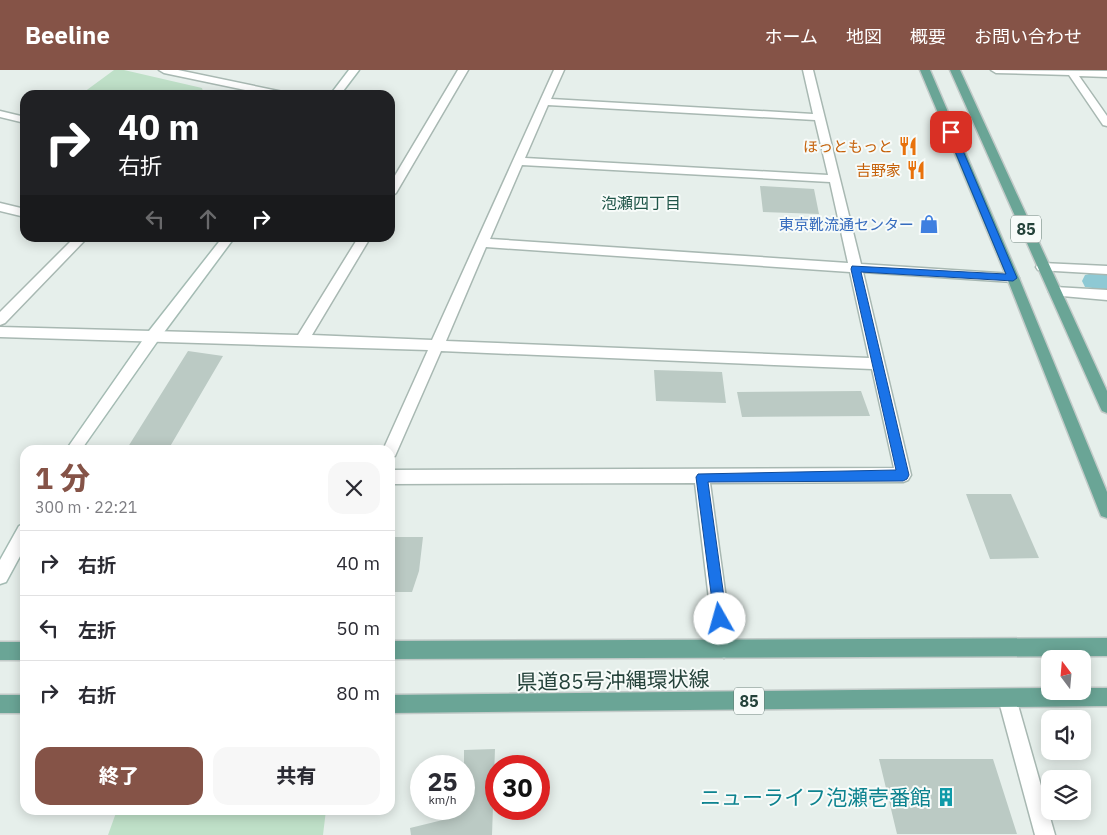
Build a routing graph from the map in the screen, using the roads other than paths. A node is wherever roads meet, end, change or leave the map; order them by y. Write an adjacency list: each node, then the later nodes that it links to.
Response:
1 (164, 70): 11 (street)
2 (354, 70): 14 (street)
3 (463, 70): 22 (street)
4 (559, 70): 15 (street)
5 (808, 70): 17 (street)
6 (925, 70): 32 (main road, 85)
7 (956, 70): 29 (main road, 85)
8 (996, 70): 9 (street)
9 (1071, 71): 10 (street); 19 (street)
10 (1107, 74)
11 (228, 84): 12 (street); 13 (street)
12 (222, 90)
13 (258, 90)
14 (339, 90)
15 (544, 102): 17 (street); 20 (street)
16 (0, 114): 18 (street)
17 (820, 117): 21 (street)
18 (20, 119)
19 (1107, 123)
20 (520, 161): 21 (street); 28 (street)
21 (833, 179): 30 (street)
22 (395, 185)
23 (0, 207): 24 (street)
24 (20, 212)
25 (77, 242): 35 (street)
26 (225, 242): 37 (street)
27 (362, 242): 38 (street)
28 (483, 243): 30 (street); 39 (street)
29 (1042, 266): 31 (street); 33 (main road, 85)
30 (855, 269): 32 (street); 40 (street)
31 (1107, 270)
32 (1013, 278): 46 (main road, 85)
33 (1055, 292): 34 (street); 41 (main road, 85)
34 (1107, 295)
35 (0, 320)
36 (0, 332): 37 (street)
37 (154, 336): 38 (street); 42 (street)
38 (302, 340): 39 (street)
39 (438, 346): 40 (street); 43 (street)
40 (876, 364): 45 (street)
41 (1107, 407)
42 (77, 445)
43 (393, 445)
44 (395, 477): 45 (street)
45 (702, 477): 50 (street)
46 (1107, 511)
47 (20, 540): 48 (street)
48 (0, 576)
49 (1107, 647): 50 (main road, 県道85号沖縄環状線)
50 (724, 649): 51 (main road, 県道85号沖縄環状線)
51 (395, 650)
52 (0, 651): 53 (main road)
53 (20, 651)
54 (1107, 697): 55 (main road, 県道85号沖縄環状線 / 85)
55 (1008, 698): 58 (main road, 県道85号沖縄環状線 / 85); 59 (street)
56 (0, 704): 57 (main road)
57 (20, 704)
58 (395, 704)
59 (1046, 835)

